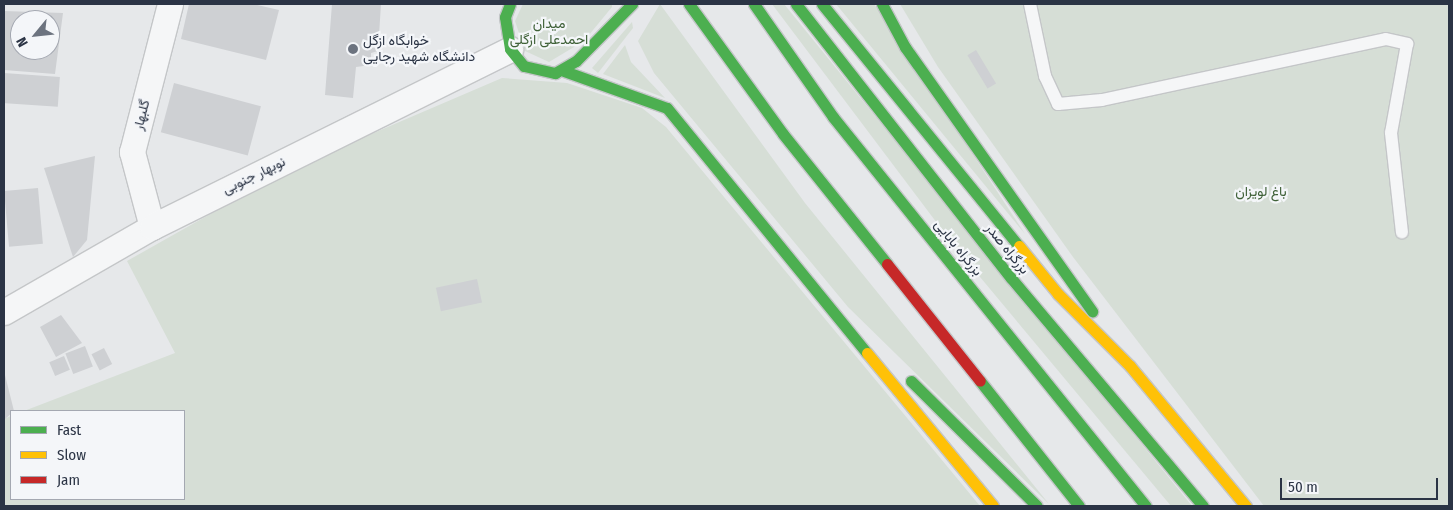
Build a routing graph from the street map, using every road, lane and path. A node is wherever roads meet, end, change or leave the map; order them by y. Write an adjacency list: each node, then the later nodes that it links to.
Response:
1 (170, 4): 12 (street, گلبهار)
2 (510, 4): 10 (main road)
3 (632, 4): 11 (main road)
4 (689, 4): 22 (main road)
5 (754, 4): 23 (main road, بزرگراه بابایی)
6 (796, 4): 24 (main road, بزرگراه صدر)
7 (822, 4): 17 (main road)
8 (882, 4): 17 (main road)
9 (1030, 4): 13 (lane)
10 (510, 49): 11 (main road); 12 (street, نوبهار جنوبی)
11 (564, 71): 14 (main road)
12 (152, 227): 15 (street, نوبهار جنوبی)
13 (1402, 232)
14 (812, 283): 16 (main road); 20 (main road)
15 (5, 306)
16 (890, 360)
17 (1130, 366): 19 (main road)
18 (904, 374): 21 (main road)
19 (1201, 453): 25 (main road); 26 (main road)
20 (993, 506)
21 (1037, 506)
22 (1079, 506)
23 (1146, 506)
24 (1203, 506)
25 (1236, 506)
26 (1246, 506)

